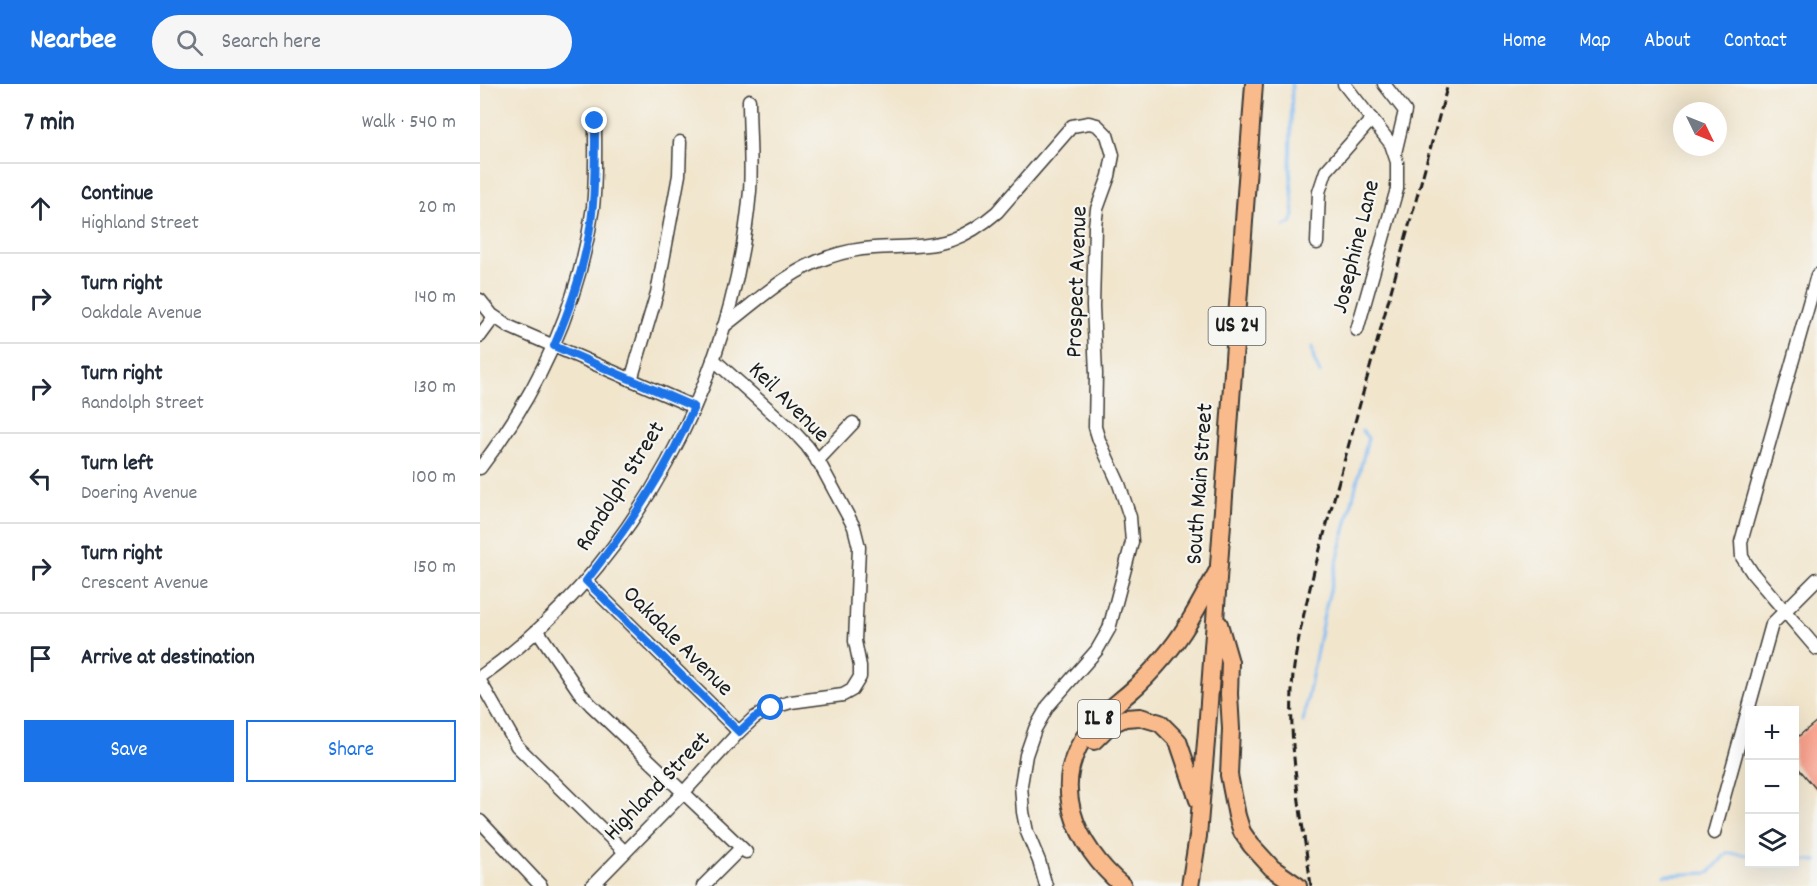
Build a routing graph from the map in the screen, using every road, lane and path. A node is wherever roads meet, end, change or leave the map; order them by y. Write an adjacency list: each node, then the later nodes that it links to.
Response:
1 (1254, 84): 23 (main road, South Main Street / US 24)
2 (1344, 84): 5 (street, Josephine Lane)
3 (1383, 84): 8 (street)
4 (749, 100): 13 (street, Randolph Street)
5 (1372, 119): 8 (street, Josephine Lane); 9 (street)
6 (595, 121): 16 (street)
7 (680, 142): 18 (street)
8 (1395, 153): 14 (street, Josephine Lane)
9 (1317, 243)
10 (1817, 275): 26 (street)
11 (480, 300): 12 (street)
12 (494, 317): 15 (street); 16 (street)
13 (723, 327): 17 (street, Randolph Street); 42 (street, Prospect Avenue)
14 (1357, 330)
15 (480, 336)
16 (554, 346): 18 (street); 22 (street)
17 (713, 359): 19 (street, Randolph Street); 21 (street, Keil Avenue)
18 (631, 380): 19 (street)
19 (694, 407): 25 (street, Randolph Street)
20 (853, 423): 21 (street)
21 (817, 461): 32 (street, Keil Avenue)
22 (480, 468)
23 (1219, 569): 27 (main road, South Main Street / US 24); 43 (main road, IL 8)
24 (1817, 579): 26 (street)
25 (586, 581): 28 (street, Randolph Street); 33 (street, Oakdale Avenue)
26 (1785, 611): 29 (street); 37 (street)
27 (1216, 613): 35 (main road, South Main Street / US 24); 46 (main road)
28 (538, 631): 30 (street, Randolph Street); 34 (street)
29 (1817, 649)
30 (480, 677)
31 (480, 681): 38 (street)
32 (855, 687): 33 (street, Highland Street)
33 (739, 732): 34 (street, Highland Street)
34 (683, 793): 38 (street, Highland Street); 41 (street)
35 (1200, 807): 44 (main road, IL 8); 45 (main road, South Main Street / US 24)
36 (480, 821): 39 (street)
37 (1714, 833)
38 (625, 852): 40 (street, Highland Street)
39 (541, 886)
40 (592, 886)
41 (704, 886)
42 (1046, 886)
43 (1123, 886)
44 (1137, 886)
45 (1190, 886)
46 (1298, 886)

